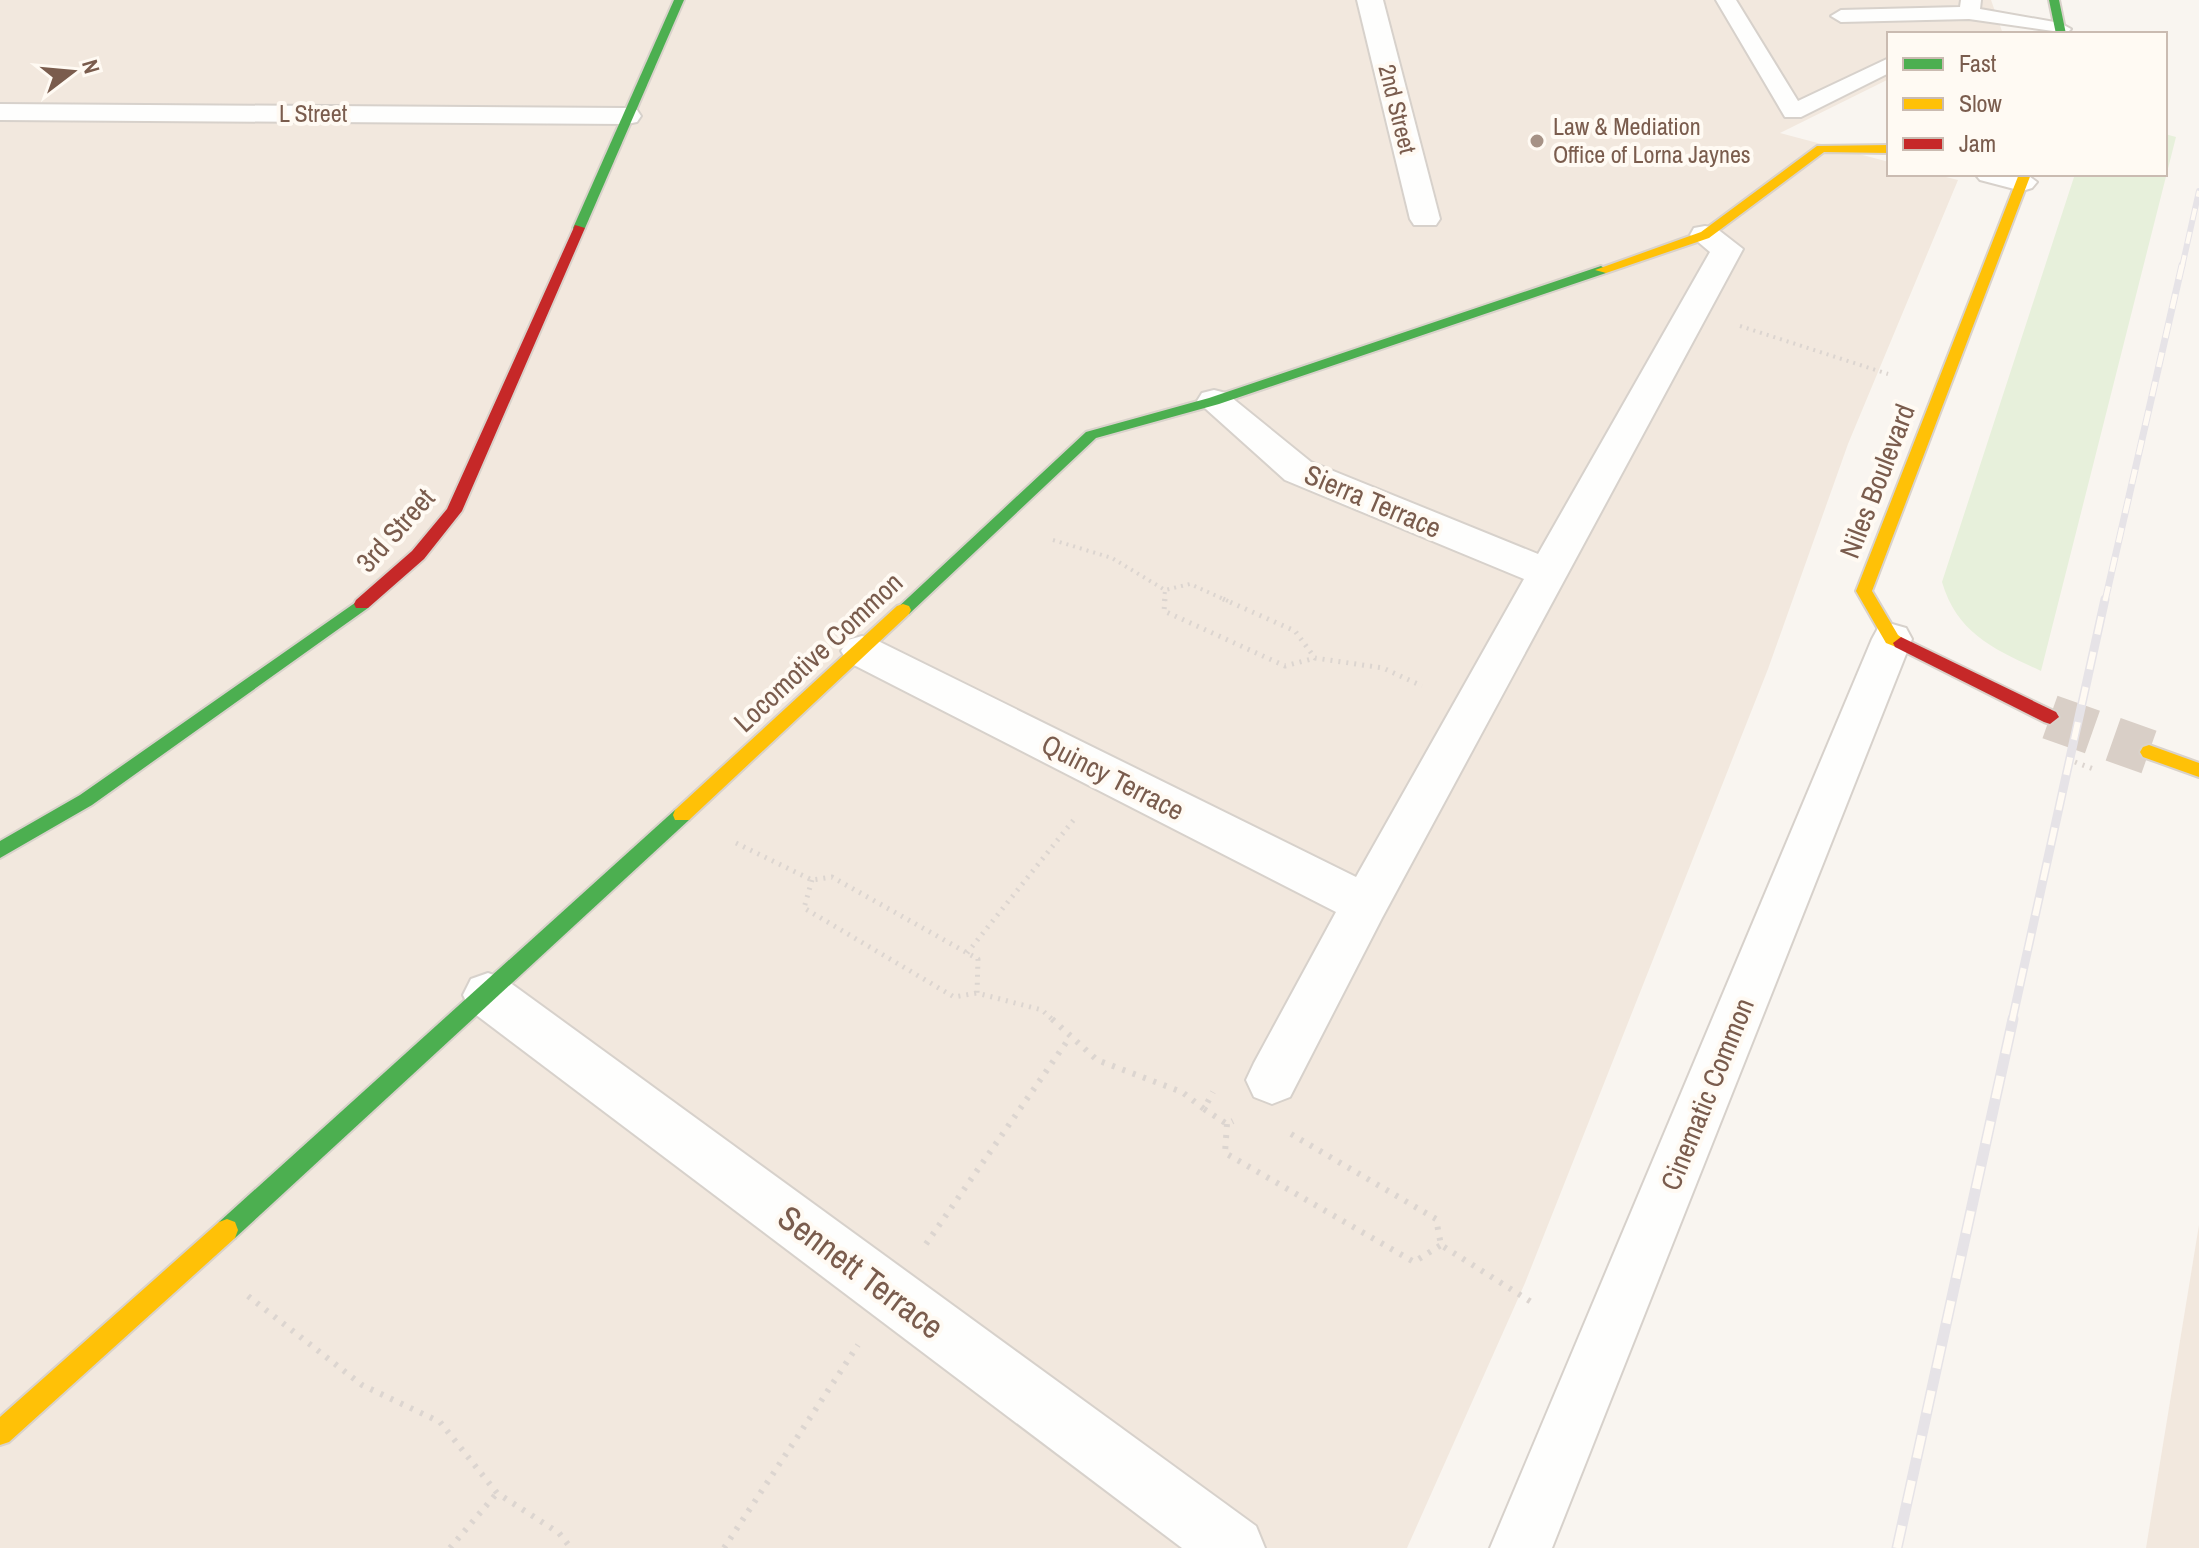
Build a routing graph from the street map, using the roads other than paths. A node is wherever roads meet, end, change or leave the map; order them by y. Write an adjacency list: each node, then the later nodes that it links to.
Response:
1 (679, 0): 11 (street, 3rd Street)
2 (1370, 0): 14 (street, 2nd Street)
3 (1726, 0): 9 (lane)
4 (2054, 0): 7 (street)
5 (1970, 6): 6 (lane); 7 (lane); 8 (lane)
6 (1841, 16)
7 (2061, 31)
8 (1942, 32)
9 (1887, 66)
10 (0, 112): 11 (street, L Street)
11 (627, 116): 23 (street, 3rd Street)
12 (1887, 149): 15 (street, Locomotive Common)
13 (2023, 178): 18 (street, Niles Boulevard)
14 (1425, 219)
15 (1705, 235): 16 (street, Locomotive Common); 17 (street)
16 (1214, 401): 17 (street, Sierra Terrace); 19 (street, Locomotive Common)
17 (1549, 574): 24 (street)
18 (1892, 639): 20 (street); 29 (street, Cinematic Common)
19 (862, 651): 24 (street, Quincy Terrace); 25 (street, Locomotive Common)
20 (2050, 717)
21 (2149, 752): 22 (street)
22 (2199, 770)
23 (0, 850)
24 (1365, 904): 26 (street)
25 (488, 995): 27 (street, Locomotive Common); 28 (street, Sennett Terrace)
26 (1272, 1080)
27 (0, 1433)
28 (1234, 1548)
29 (1521, 1548)

